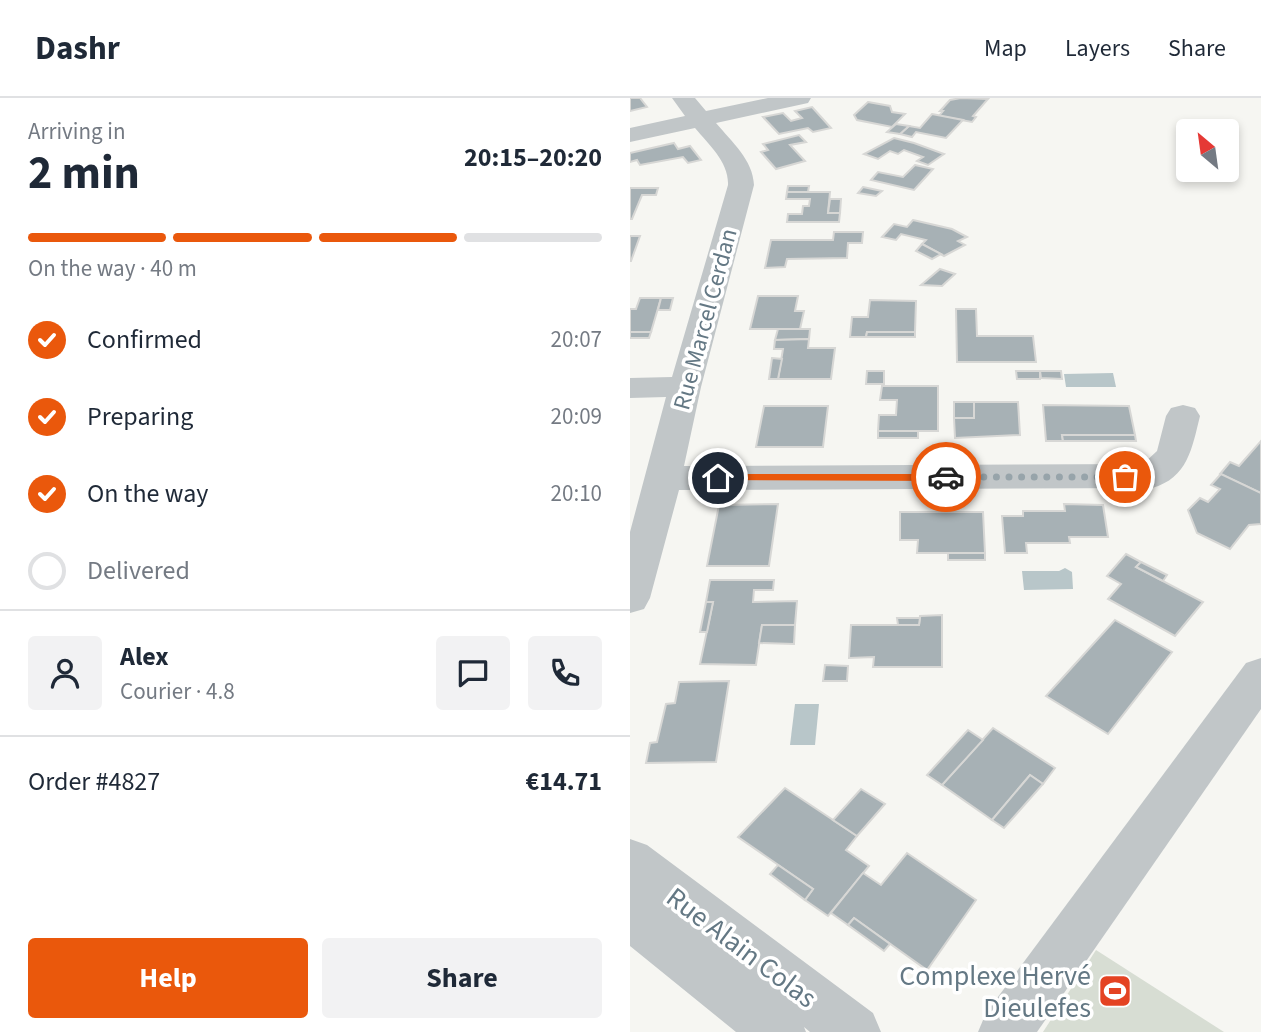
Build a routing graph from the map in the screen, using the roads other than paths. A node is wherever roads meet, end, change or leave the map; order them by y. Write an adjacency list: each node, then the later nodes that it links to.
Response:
1 (800, 98): 2 (street)
2 (692, 109): 3 (street); 5 (street, Rue Marcel Cerdan)
3 (630, 135)
4 (630, 387): 5 (street)
5 (684, 387): 7 (street, Rue Marcel Cerdan)
6 (1183, 416): 7 (street)
7 (664, 478): 8 (street, Rue Marcel Cerdan)
8 (630, 598)
9 (1261, 675): 14 (street)
10 (630, 861): 13 (street, Rue Alain Colas)
11 (630, 915): 12 (street, Rue Alain Colas)
12 (779, 1032)
13 (854, 1032)
14 (1005, 1032)

